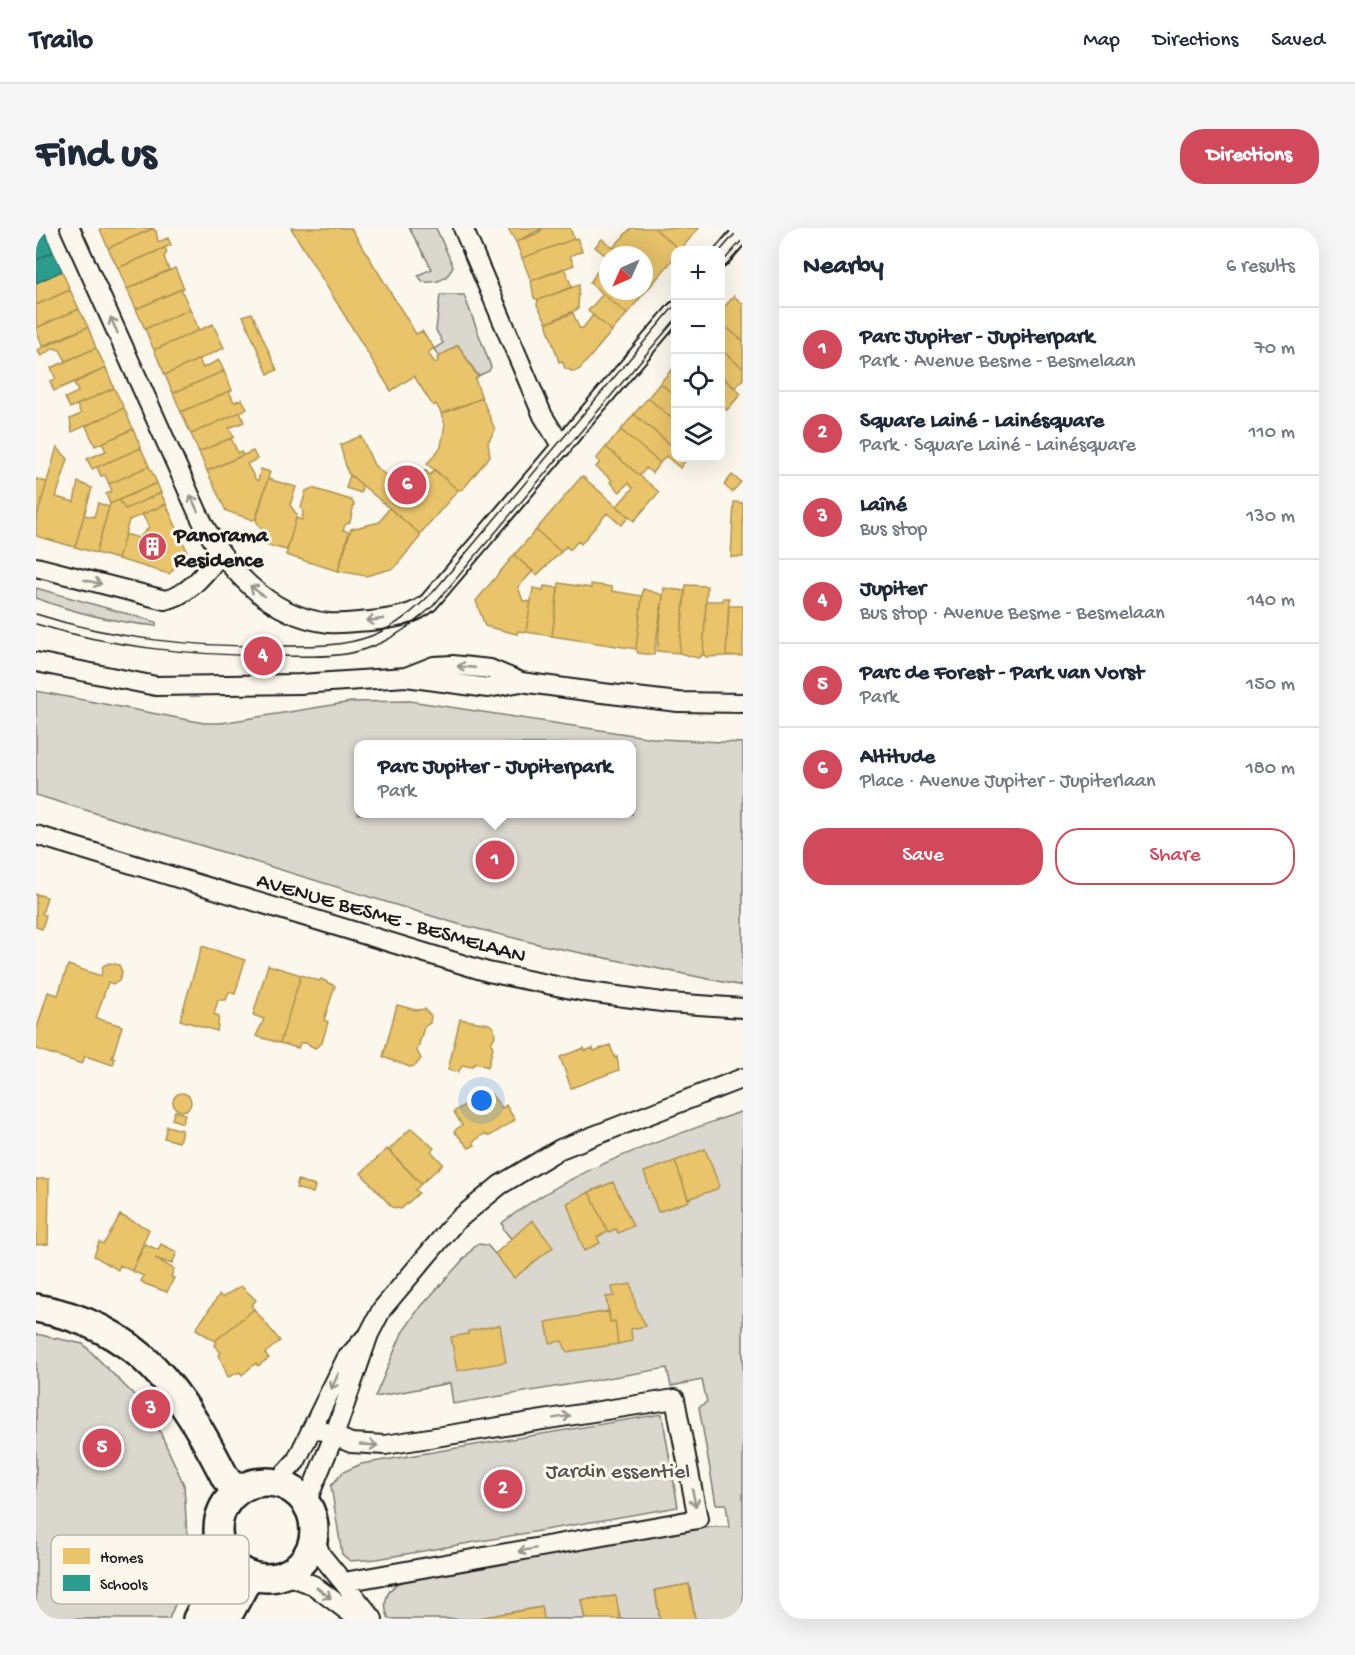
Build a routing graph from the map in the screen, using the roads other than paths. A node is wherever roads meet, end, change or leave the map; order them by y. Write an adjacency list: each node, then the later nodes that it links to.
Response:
1 (70, 228): 7 (street, one-way to 1)
2 (463, 228): 6 (street)
3 (743, 231): 4 (street)
4 (725, 252)
5 (671, 316): 6 (street)
6 (562, 447): 7 (street, one-way to 7)
7 (220, 555): 8 (street, one-way to 7)
8 (36, 567)
9 (36, 662): 10 (street)
10 (743, 703)
11 (36, 836): 12 (street, AVENUE BESME - BESMELAAN)
12 (743, 1008)
13 (743, 1078): 15 (street)
14 (36, 1308): 19 (main road)
15 (369, 1334): 16 (street, one-way to 16); 17 (street)
16 (314, 1427): 17 (street); 18 (street)
17 (334, 1436): 20 (street); 25 (street, one-way to 25)
18 (276, 1483): 19 (main road); 20 (main road)
19 (238, 1491): 21 (main road)
20 (306, 1503): 22 (main road)
21 (219, 1535)
22 (314, 1537): 24 (main road); 25 (street)
23 (249, 1571): 24 (main road)
24 (286, 1575): 30 (street, one-way to 30)
25 (344, 1582): 31 (street)
26 (209, 1604): 28 (main road)
27 (230, 1604): 29 (main road)
28 (197, 1619)
29 (226, 1619)
30 (358, 1619)
31 (373, 1619)

